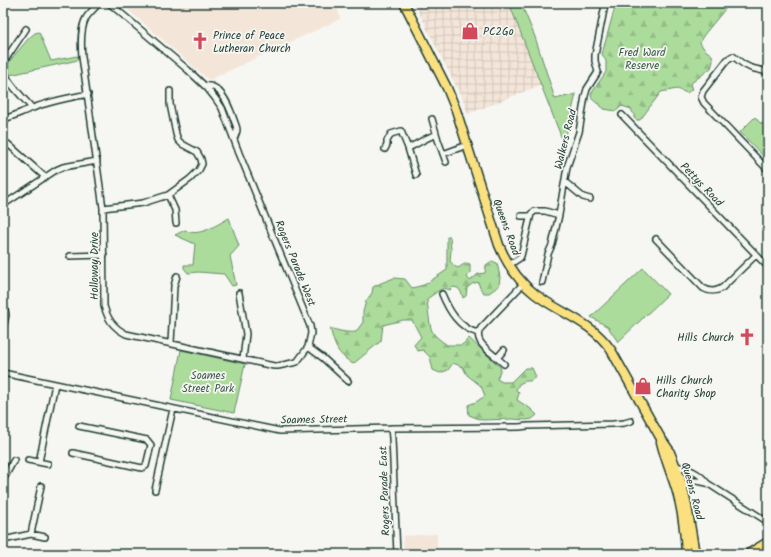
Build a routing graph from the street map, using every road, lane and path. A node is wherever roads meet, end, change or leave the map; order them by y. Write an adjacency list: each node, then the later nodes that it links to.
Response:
1 (99, 3): 10 (street, Holloway Drive)
2 (109, 3): 50 (street, Rogers Parade West)
3 (404, 3): 16 (main road, Queens Road)
4 (604, 3): 26 (street, Walkers Road)
5 (26, 29): 6 (street)
6 (3, 63)
7 (3, 70): 11 (street)
8 (768, 72): 23 (street)
9 (170, 91): 27 (street)
10 (88, 94): 11 (street); 21 (street, Holloway Drive)
11 (32, 108): 13 (street)
12 (622, 115): 37 (street, Pettys Road)
13 (3, 119)
14 (432, 119): 15 (street)
15 (436, 135): 17 (street); 20 (street)
16 (467, 145): 20 (street); 39 (main road, Queens Road)
17 (408, 148): 18 (street); 24 (street)
18 (385, 149)
19 (3, 150): 25 (street)
20 (443, 154): 22 (street)
21 (97, 161): 25 (street); 30 (street, Holloway Drive)
22 (446, 162)
23 (768, 170)
24 (416, 175)
25 (45, 177): 29 (street)
26 (565, 182): 28 (street); 31 (street, Walkers Road)
27 (168, 195): 30 (street); 34 (street)
28 (590, 199)
29 (3, 205)
30 (104, 208): 36 (street, Holloway Drive)
31 (559, 215): 33 (street); 42 (street, Walkers Road)
32 (521, 216): 33 (street)
33 (530, 216): 39 (street)
34 (176, 223)
35 (656, 239): 37 (street)
36 (104, 255): 38 (street); 49 (street, Holloway Drive)
37 (756, 255): 40 (street, Pettys Road)
38 (70, 256)
39 (509, 265): 43 (main road, Queens Road)
40 (768, 267)
41 (177, 276): 49 (street)
42 (542, 282)
43 (523, 284): 48 (street); 62 (main road, Queens Road)
44 (238, 293): 53 (street)
45 (442, 294): 48 (street)
46 (3, 299): 47 (street)
47 (3, 329)
48 (478, 333): 52 (street)
49 (171, 343): 53 (street, Holloway Drive)
50 (308, 347): 53 (street, Holloway Drive); 56 (street)
51 (504, 350): 52 (street)
52 (497, 358): 54 (street)
53 (243, 359)
54 (504, 364)
55 (3, 373): 57 (street, Soames Street)
56 (348, 382)
57 (55, 384): 58 (street, Soames Street); 66 (street)
58 (173, 409): 61 (street, Soames Street); 73 (street)
59 (631, 421): 61 (street, Soames Street)
60 (79, 426): 63 (street)
61 (391, 428): 80 (street, Rogers Parade East)
62 (660, 437): 68 (main road, Queens Road); 81 (main road, Queens Road)
63 (72, 453)
64 (14, 460): 69 (street)
65 (28, 460): 66 (street)
66 (39, 462): 67 (street)
67 (48, 464)
68 (676, 466): 70 (street); 72 (main road, Queens Road)
69 (3, 480)
70 (707, 483): 72 (street); 74 (street)
71 (41, 486): 75 (street)
72 (683, 489): 82 (main road, Queens Road)
73 (155, 490)
74 (768, 522)
75 (31, 534): 76 (street); 77 (street)
76 (45, 537)
77 (3, 539)
78 (768, 543): 83 (highway)
79 (768, 552): 84 (highway)
80 (397, 554)
81 (686, 554)
82 (695, 554)
83 (750, 554)
84 (766, 554)

